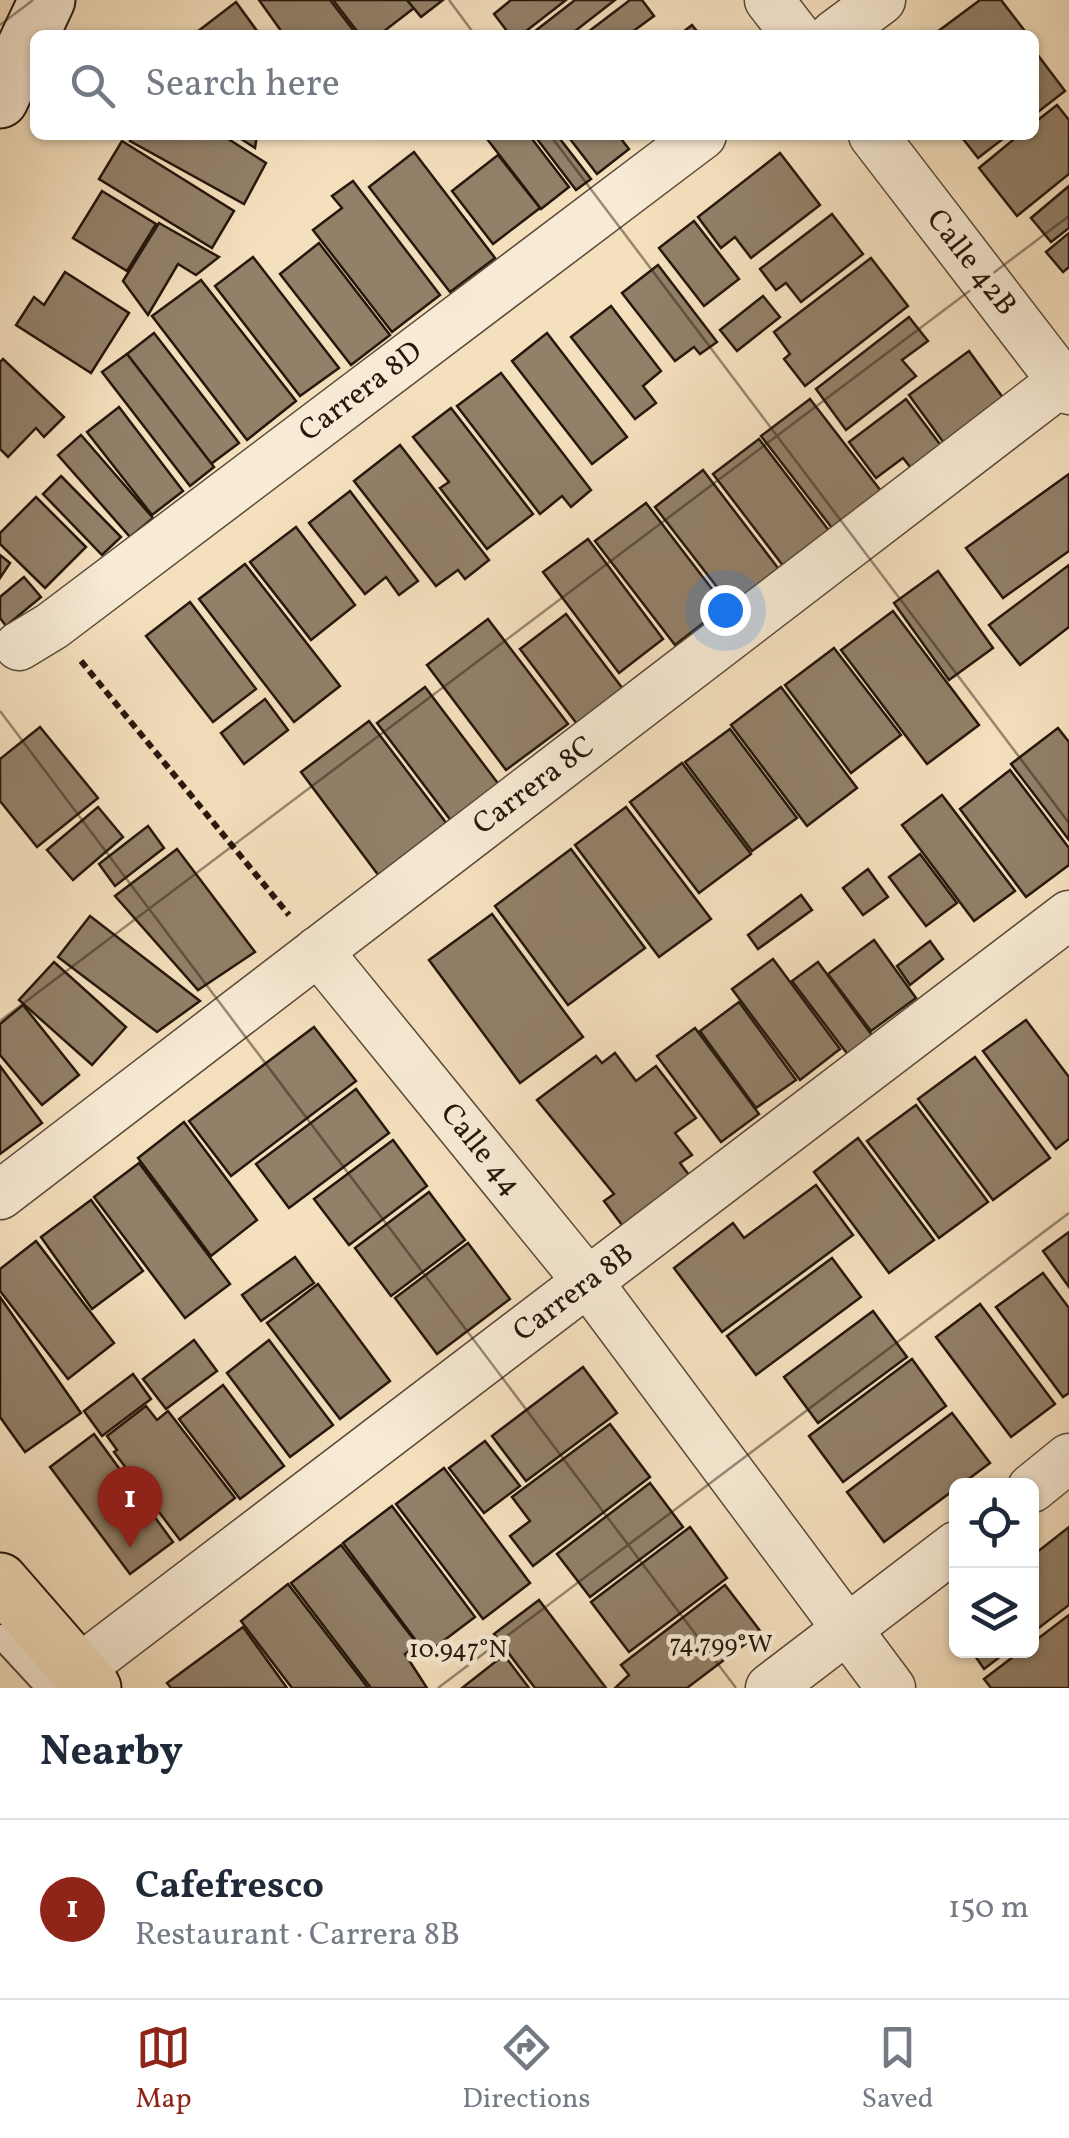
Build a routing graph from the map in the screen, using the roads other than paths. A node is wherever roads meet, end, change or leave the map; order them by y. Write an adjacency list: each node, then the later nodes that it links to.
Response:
1 (47, 0): 4 (street)
2 (769, 0): 5 (street)
3 (881, 0): 6 (street)
4 (33, 30)
5 (792, 30)
6 (841, 30)
7 (30, 36): 8 (street)
8 (0, 100)
9 (695, 140): 12 (street, Carrera 8D)
10 (877, 140): 11 (street, Calle 42B)
11 (1067, 383): 14 (street, Carrera 8C)
12 (35, 636)
13 (1069, 915): 16 (street, Carrera 8B)
14 (318, 951): 15 (street, Carrera 8C); 16 (street, Calle 44)
15 (0, 1195)
16 (588, 1282): 21 (street, Calle 44); 23 (street, Carrera 8B)
17 (1069, 1458): 18 (street)
18 (1039, 1482)
19 (949, 1552): 21 (street)
20 (0, 1580): 23 (main road)
21 (848, 1631): 24 (street); 25 (street, Calle 44)
22 (0, 1636): 23 (lane)
23 (73, 1682)
24 (770, 1688)
25 (891, 1688)

